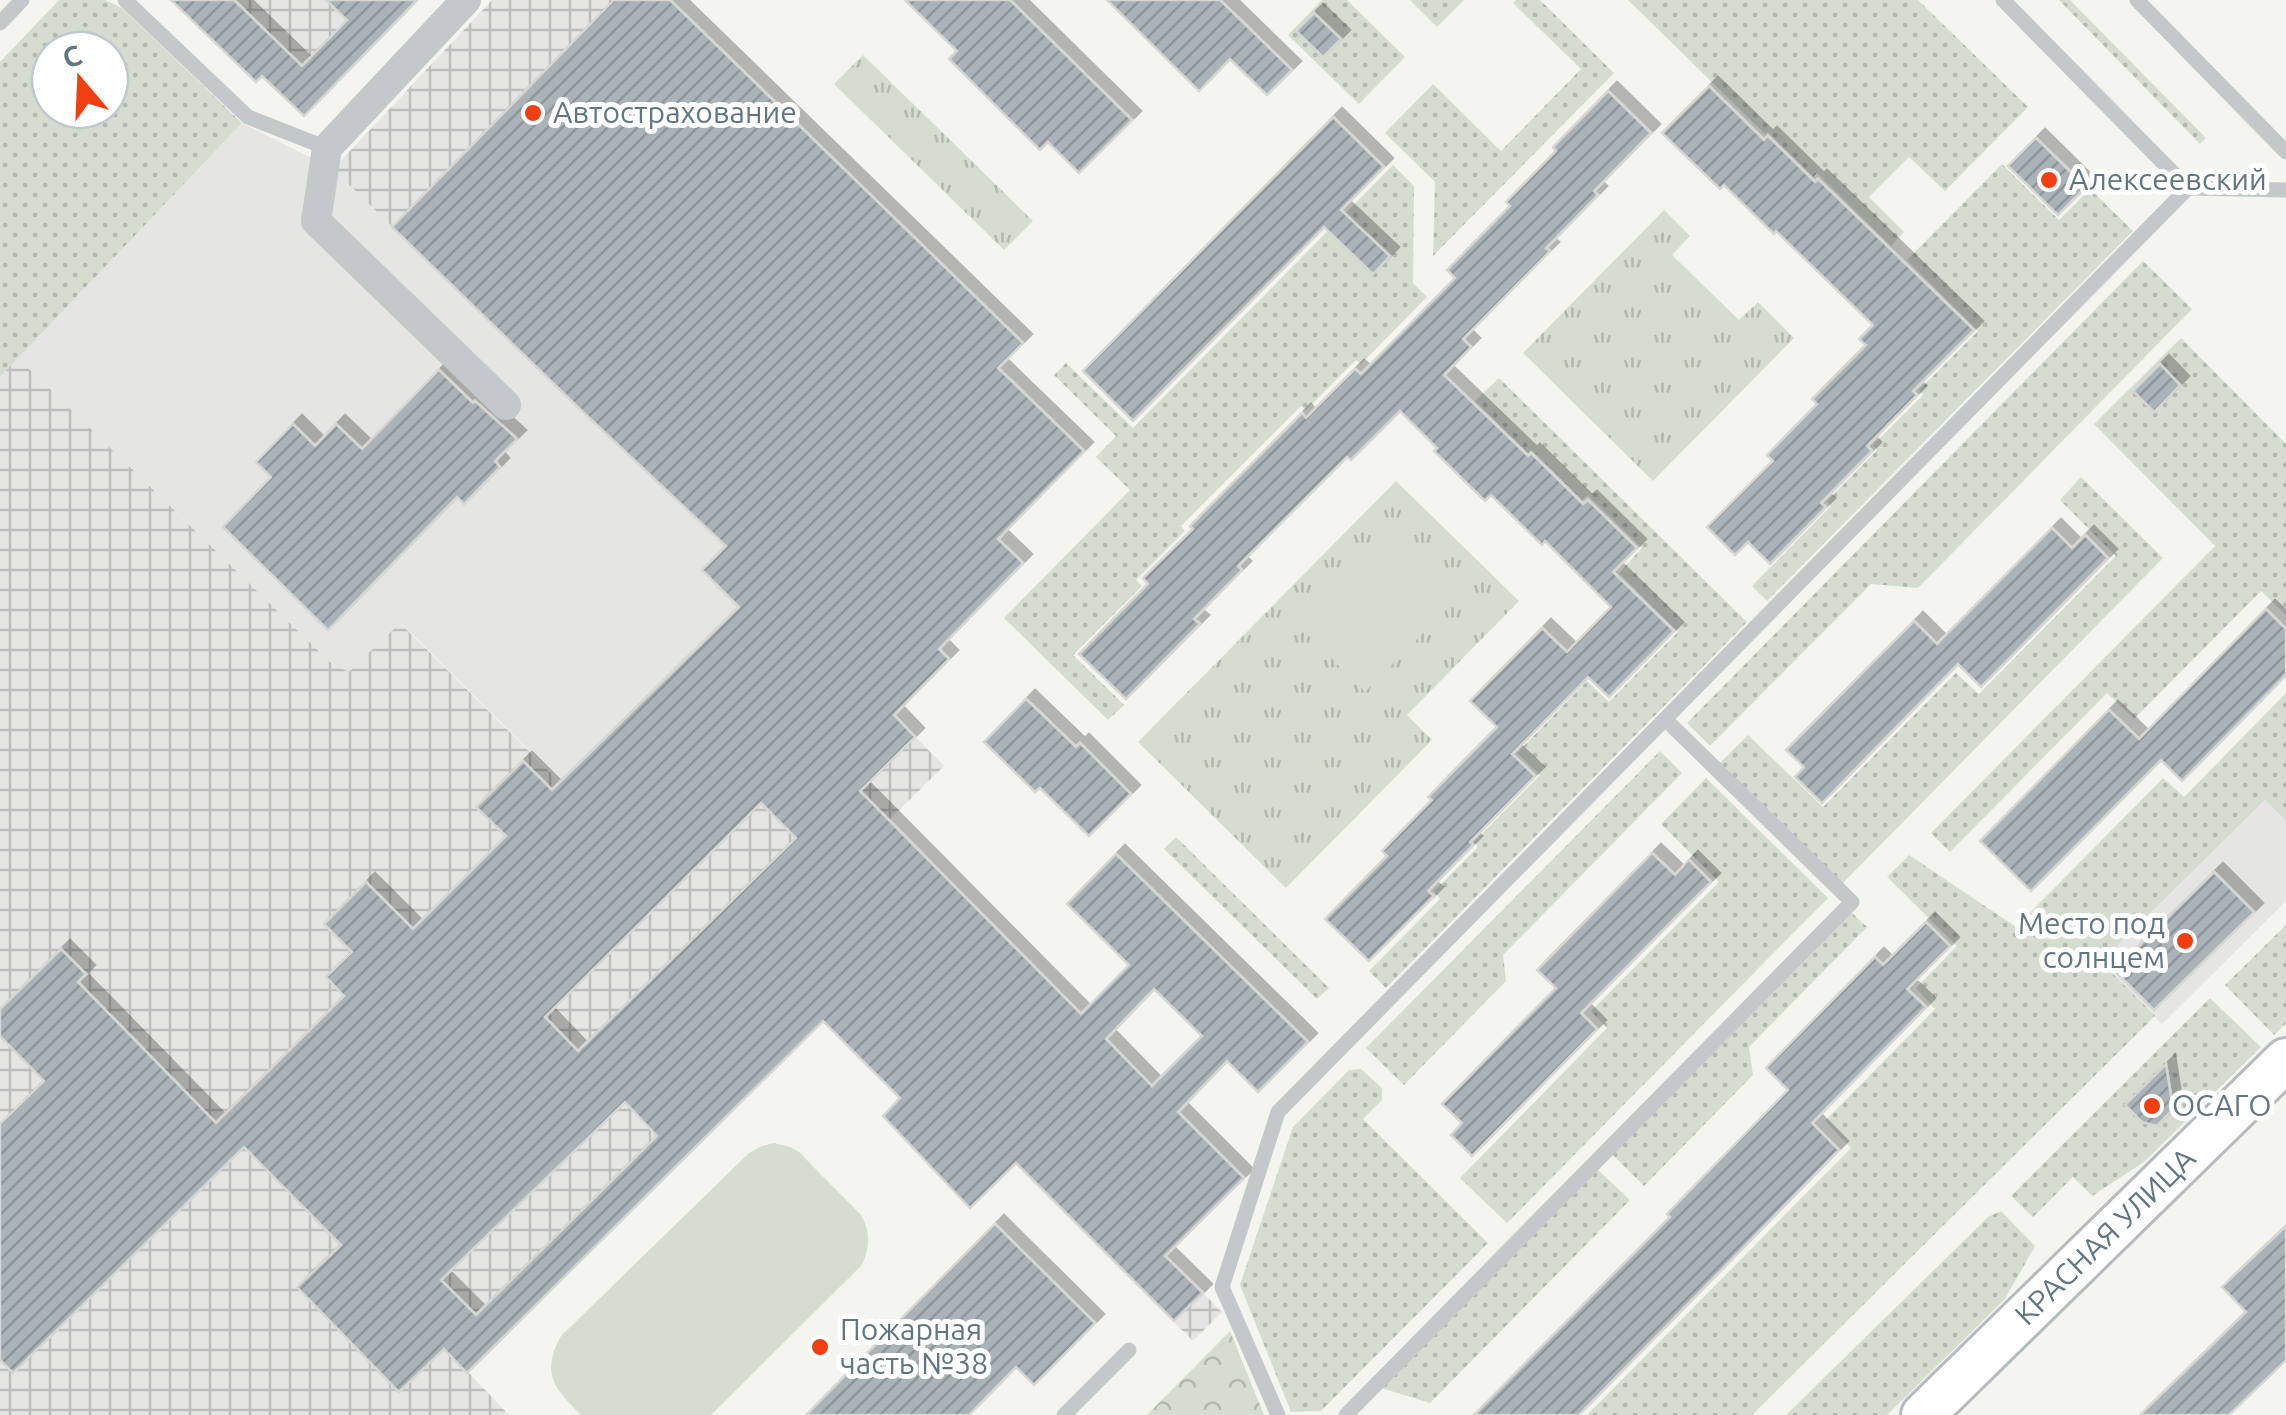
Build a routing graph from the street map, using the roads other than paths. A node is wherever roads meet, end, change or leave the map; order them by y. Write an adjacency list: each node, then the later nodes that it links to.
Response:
1 (22, 0): 6 (lane)
2 (125, 0): 7 (lane)
3 (466, 0): 7 (street)
4 (2004, 0): 9 (lane)
5 (2136, 0): 8 (lane)
6 (0, 23)
7 (327, 148): 11 (street)
8 (2286, 152)
9 (2188, 188): 10 (lane); 12 (lane)
10 (2286, 190)
11 (506, 405)
12 (1665, 720): 16 (lane); 17 (lane)
13 (2286, 1060): 18 (street, КРАСНАЯ УЛИЦА)
14 (1128, 1350): 15 (lane)
15 (1064, 1415)
16 (1278, 1415)
17 (1346, 1415)
18 (1924, 1415)

